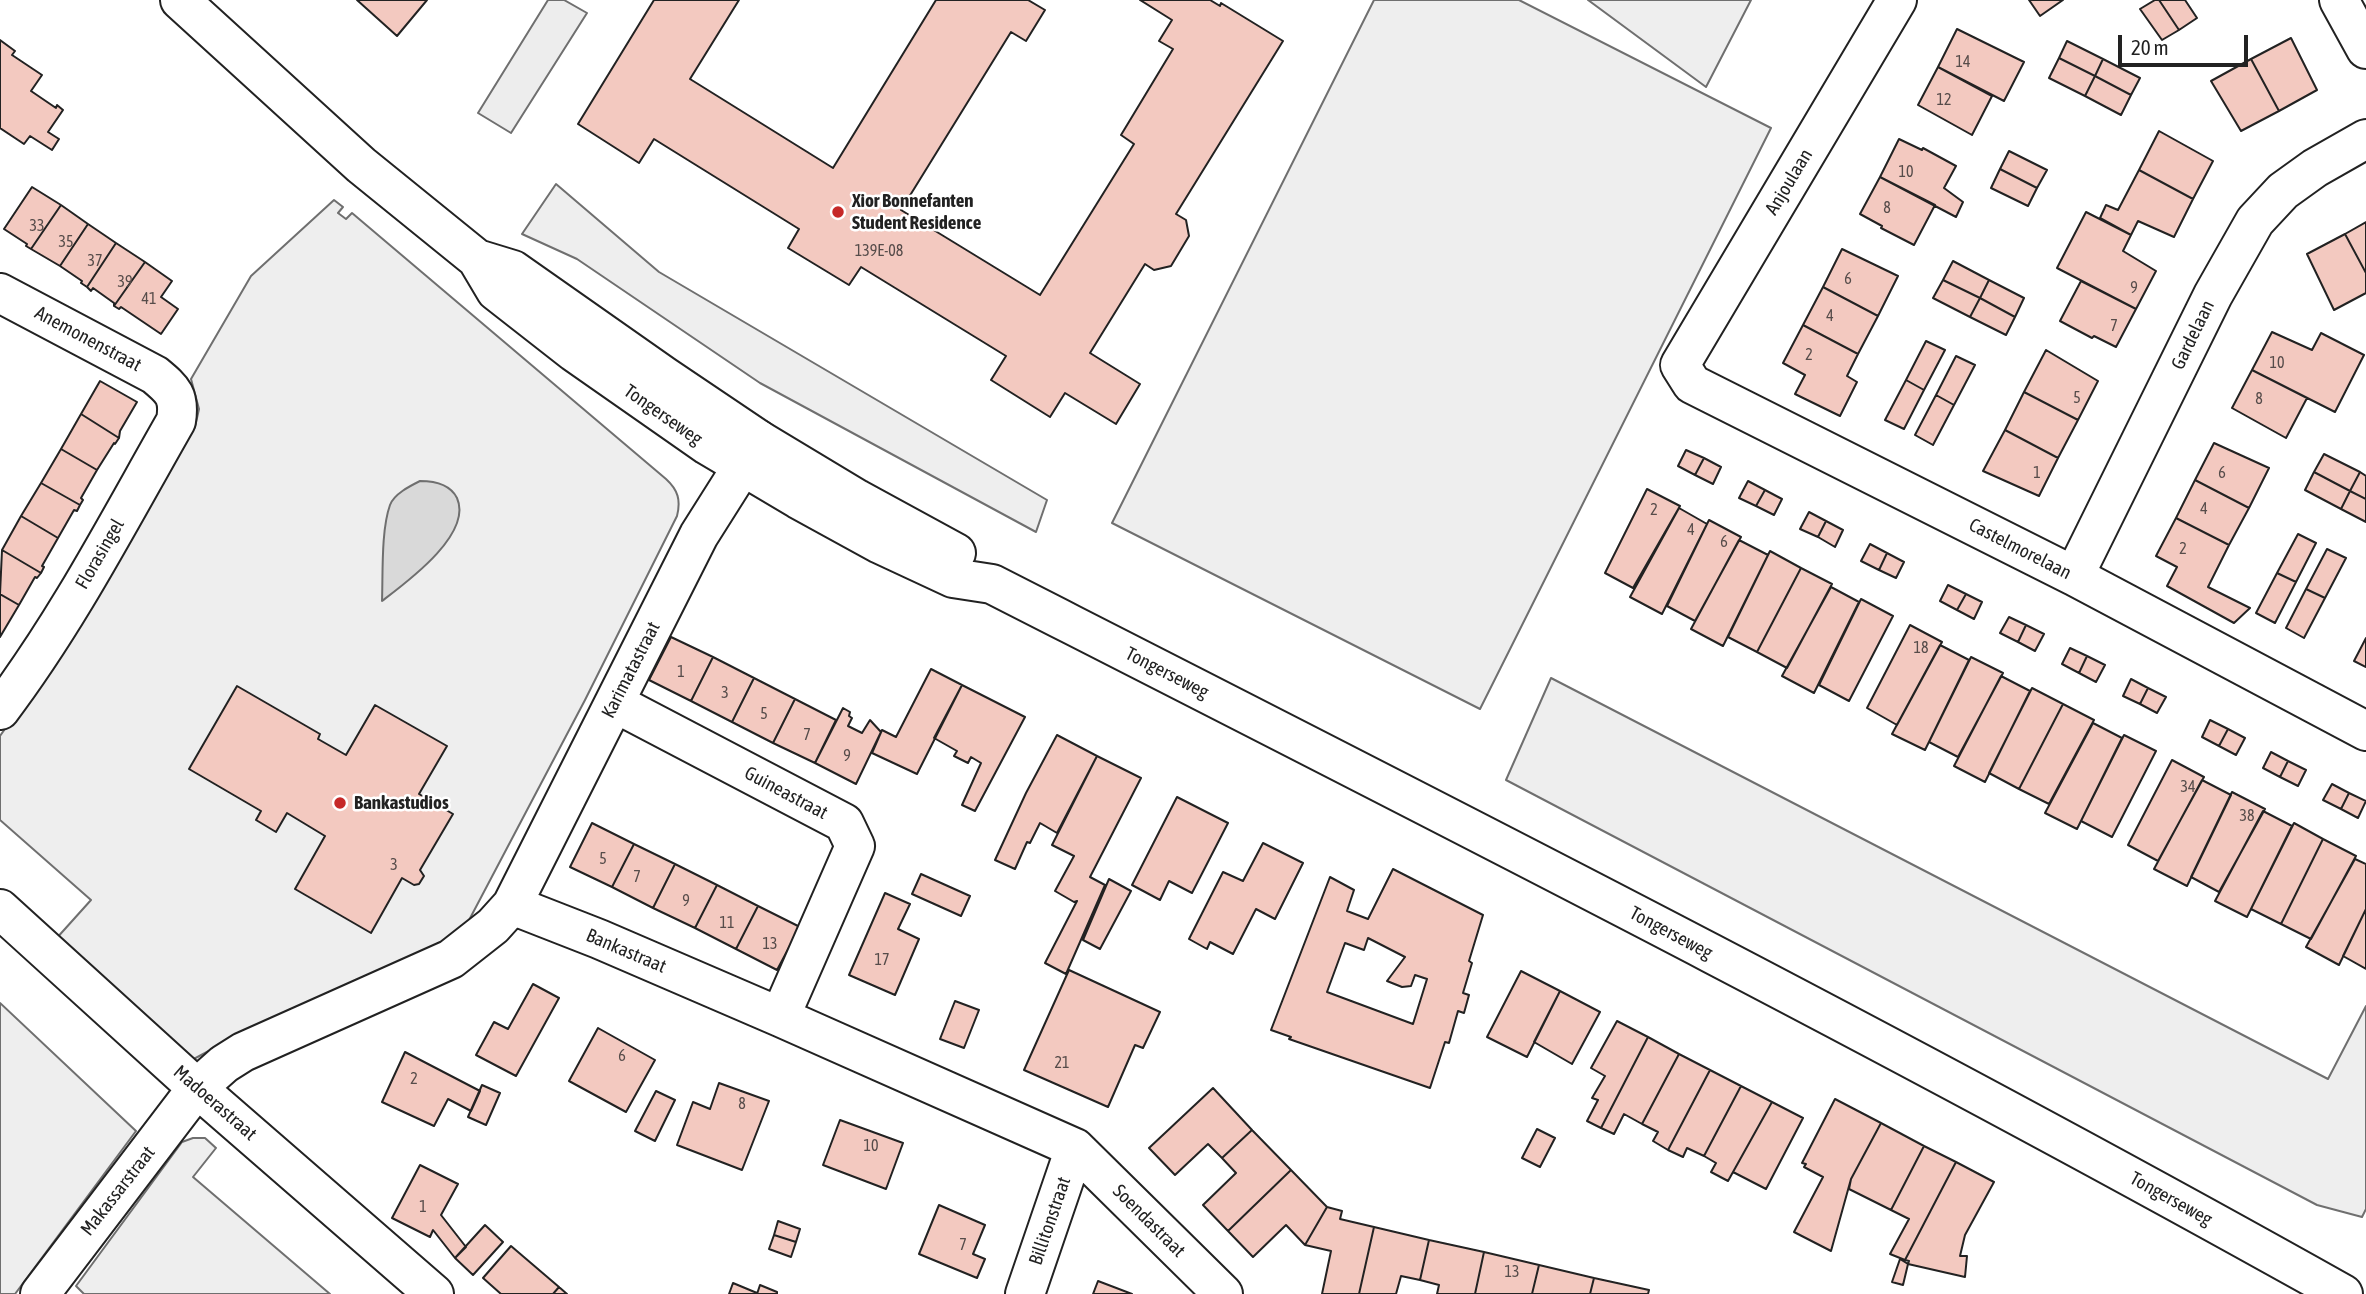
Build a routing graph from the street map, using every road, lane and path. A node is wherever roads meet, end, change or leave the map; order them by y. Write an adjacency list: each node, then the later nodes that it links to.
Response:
1 (180, 0): 9 (street, Tongerseweg)
2 (1897, 0): 7 (street, Anjoulaan)
3 (2339, 0): 4 (street)
4 (2366, 49)
5 (2366, 139): 10 (street, Gardelaan)
6 (0, 293): 8 (street, Anemonenstraat)
7 (1680, 365): 10 (street, Castelmorelaan)
8 (173, 390): 12 (street, Florasingel)
9 (750, 453): 11 (street, Karimatastraat); 23 (street, Tongerseweg)
10 (2074, 576): 13 (street, Castelmorelaan)
11 (615, 703): 14 (street, Karimatastraat); 16 (street, Guineastraat)
12 (0, 710)
13 (2366, 731)
14 (512, 905): 16 (street, Bankastraat); 17 (street)
15 (0, 909): 17 (street, Madoerastraat)
16 (780, 1017): 18 (street, Bankastraat)
17 (197, 1088): 19 (street, Makassarstraat); 20 (street, Madoerastraat)
18 (1075, 1148): 21 (street, Billitonstraat); 22 (street, Soendastraat)
19 (40, 1294)
20 (434, 1294)
21 (1025, 1294)
22 (1223, 1294)
23 (2343, 1294)

